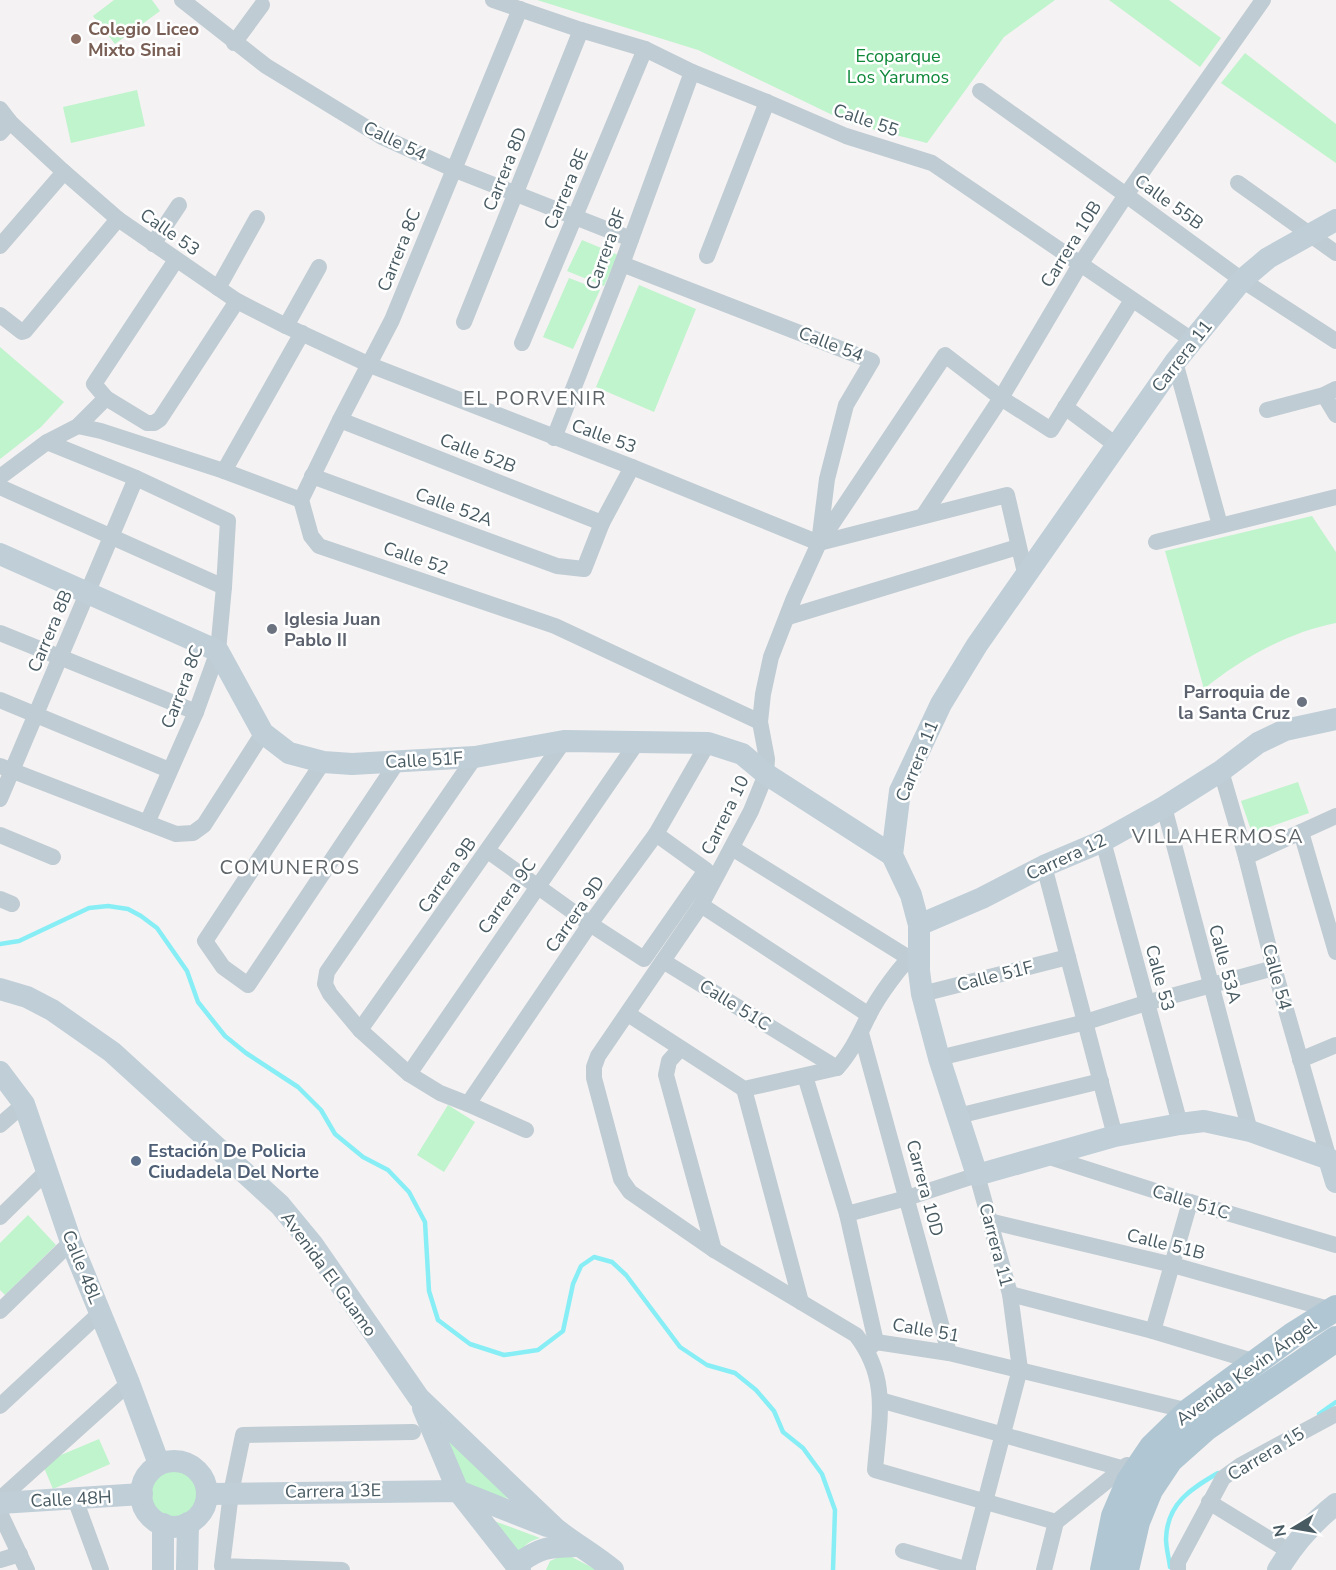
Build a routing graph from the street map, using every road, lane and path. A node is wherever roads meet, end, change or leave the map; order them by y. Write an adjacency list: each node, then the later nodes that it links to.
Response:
1 (182, 0): 7 (street, Calle 54)
2 (494, 0): 5 (street, Calle 55)
3 (1263, 0): 17 (street, Carrera 10B)
4 (262, 5): 7 (street)
5 (520, 9): 6 (street, Calle 55); 13 (street, Carrera 8C)
6 (581, 30): 8 (street, Calle 55); 16 (street, Carrera 8D)
7 (234, 43): 13 (street, Calle 54)
8 (645, 49): 9 (street, Calle 55); 19 (street, Carrera 8E)
9 (692, 72): 11 (street, Calle 55); 24 (street, Carrera 8F)
10 (980, 91): 17 (street, Calle 55B)
11 (767, 102): 28 (street); 30 (street, Calle 55)
12 (3, 121): 14 (street, Calle 53)
13 (453, 169): 16 (street, Calle 54); 46 (street, Carrera 8C)
14 (64, 172): 21 (street, Calle 53); 26 (street)
15 (1238, 183): 23 (street)
16 (517, 194): 19 (street, Calle 54); 38 (street, Carrera 8D)
17 (1126, 195): 30 (street, Carrera 10B); 33 (street, Calle 55B)
18 (179, 205): 25 (street)
19 (575, 217): 24 (street, Calle 54); 43 (street, Carrera 8E)
20 (257, 218): 34 (street)
21 (118, 219): 25 (street, Calle 53); 37 (street)
22 (1336, 220): 23 (street, Carrera 11)
23 (1310, 233): 27 (street); 33 (street, Carrera 11)
24 (631, 239): 31 (street, Carrera 8F)
25 (153, 244): 29 (street, Calle 53)
26 (0, 246)
27 (1336, 253)
28 (706, 256)
29 (177, 260): 34 (street, Calle 53); 48 (street)
30 (1081, 263): 36 (street, Calle 55); 49 (street, Carrera 10B)
31 (622, 264): 44 (street, Calle 54); 55 (street, Carrera 8F)
32 (319, 267): 39 (street)
33 (1242, 280): 41 (street, Carrera 11); 42 (street, Calle 55B)
34 (218, 288): 35 (street, Calle 53)
35 (237, 300): 39 (street, Calle 53); 48 (street)
36 (1132, 300): 41 (street, Calle 55); 50 (street)
37 (0, 315)
38 (464, 322)
39 (286, 326): 40 (street, Calle 53)
40 (302, 333): 46 (street, Calle 53); 59 (street)
41 (1192, 340): 45 (street, Carrera 11)
42 (1336, 341)
43 (522, 343)
44 (872, 360): 71 (street, Carrera 10)
45 (1175, 362): 57 (street, Carrera 11); 68 (street)
46 (370, 365): 53 (street, Carrera 8C); 55 (street, Calle 53)
47 (1330, 392): 51 (street); 52 (street)
48 (106, 398): 54 (street)
49 (1001, 398): 50 (street); 66 (street, Carrera 10B); 71 (street)
50 (1065, 407): 57 (street)
51 (1267, 410)
52 (1336, 415)
53 (339, 420): 60 (street, Carrera 8C); 67 (street, Calle 52B)
54 (78, 426): 56 (street); 59 (street)
55 (554, 438): 58 (street, Calle 53)
56 (46, 442): 61 (street); 62 (street)
57 (1116, 445): 74 (street, Carrera 11)
58 (632, 467): 67 (street); 71 (street, Calle 53)
59 (224, 471): 65 (street)
60 (312, 476): 65 (street, Carrera 8C); 67 (street, Calle 52A)
61 (0, 477)
62 (136, 478): 69 (street, Carrera 8B); 75 (street, Carrera 8C)
63 (0, 487): 69 (street)
64 (1336, 497): 68 (street)
65 (302, 500): 85 (street, Calle 52)
66 (923, 516): 71 (street); 72 (street)
67 (602, 523)
68 (1220, 525): 70 (street)
69 (111, 536): 75 (street); 76 (street, Carrera 8B)
70 (1156, 542)
71 (819, 543): 77 (street, Carrera 10)
72 (1018, 547): 74 (street); 77 (street)
73 (0, 554): 76 (street)
74 (1026, 577): 107 (street, Carrera 11)
75 (224, 587): 79 (street, Carrera 8C)
76 (88, 592): 79 (street); 80 (street, Carrera 8B)
77 (788, 617): 85 (street, Carrera 10)
78 (0, 633): 80 (street)
79 (218, 651): 82 (street, Carrera 8C); 86 (street, Calle 51F)
80 (59, 657): 82 (street); 83 (street, Carrera 8B)
81 (0, 700): 83 (street)
82 (196, 712): 94 (street, Carrera 8C)
83 (36, 715): 93 (street, Carrera 8B); 94 (street)
84 (1336, 719): 95 (street, Carrera 12)
85 (760, 722): 96 (street, Carrera 10)
86 (263, 733): 92 (street, Calle 51F); 100 (street)
87 (564, 741): 88 (street, Calle 51F); 90 (street, Calle 51F); 106 (street, Carrera 9B)
88 (638, 741): 89 (street, Calle 51F); 111 (street, Carrera 9C)
89 (708, 743): 96 (street, Calle 51F); 102 (street, Carrera 9D)
90 (475, 757): 91 (street, Calle 51F); 127 (street)
91 (398, 761): 92 (street, Calle 51F); 92 (street)
92 (323, 762)
93 (6, 769): 97 (street, Carrera 8B); 100 (street)
94 (169, 770): 100 (street, Carrera 8C)
95 (1221, 771): 98 (street, Carrera 12); 109 (street, Calle 54)
96 (766, 774): 105 (street, Carrera 10); 107 (street, Calle 51F)
97 (0, 799)
98 (1164, 807): 104 (street, Carrera 12); 120 (street, Calle 53A)
99 (1336, 816): 101 (street)
100 (147, 824)
101 (1301, 832): 109 (street); 115 (street)
102 (656, 834): 113 (street, Carrera 9D); 113 (street)
103 (0, 835): 108 (street)
104 (1103, 841): 110 (street, Carrera 12); 123 (street, Calle 53)
105 (732, 848): 112 (street, Carrera 10); 116 (street)
106 (488, 851): 111 (street); 127 (street, Carrera 9B)
107 (892, 855): 114 (street, Carrera 11)
108 (53, 857)
109 (1246, 857): 119 (street, Calle 54)
110 (1044, 866): 114 (street, Carrera 12); 117 (street)
111 (537, 886): 113 (street); 135 (street, Carrera 9C)
112 (701, 905): 118 (street, Carrera 10); 125 (street)
113 (590, 924): 140 (street, Carrera 9D)
114 (919, 925): 116 (street, Carrera 11)
115 (1336, 952)
116 (914, 954): 122 (street, Carrera 11); 125 (street)
117 (1068, 957): 122 (street, Calle 51F); 126 (street)
118 (663, 961): 124 (street, Carrera 10); 133 (street, Calle 51C)
119 (1274, 968): 120 (street); 132 (street, Calle 54)
120 (1210, 985): 123 (street); 145 (street, Calle 53A)
121 (0, 989): 173 (street, Avenida El Guamo)
122 (922, 994): 131 (street, Carrera 11)
123 (1146, 1003): 126 (street); 142 (street, Calle 53)
124 (628, 1014): 130 (street); 159 (street, Carrera 10)
125 (869, 1015): 128 (street)
126 (1086, 1022): 131 (street); 137 (street)
127 (360, 1030): 135 (street)
128 (861, 1034): 133 (street); 152 (street, Carrera 10D)
129 (1336, 1045): 132 (street)
130 (680, 1048): 138 (street); 159 (street)
131 (939, 1058): 141 (street, Carrera 11)
132 (1300, 1060): 148 (street, Calle 54)
133 (837, 1068): 136 (street)
134 (0, 1072): 139 (street, Calle 48L)
135 (409, 1074): 140 (street)
136 (805, 1076): 138 (street); 154 (street)
137 (1101, 1081): 141 (street); 146 (street)
138 (744, 1089): 162 (street)
139 (24, 1104): 143 (street); 149 (street, Calle 48L)
140 (468, 1104): 144 (street)
141 (958, 1116): 150 (street, Carrera 11)
142 (1180, 1124): 145 (street); 146 (street)
143 (0, 1125)
144 (526, 1130)
145 (1250, 1131): 148 (street)
146 (1115, 1136): 147 (street)
147 (1046, 1156): 150 (street); 153 (street, Calle 51C)
148 (1329, 1159): 151 (street, Calle 54)
149 (46, 1172): 155 (street); 157 (street, Calle 48L)
150 (977, 1175): 152 (street); 156 (street, Carrera 11)
151 (1336, 1182)
152 (908, 1198): 154 (street); 169 (street, Carrera 10D)
153 (1190, 1202): 158 (street, Calle 51C); 160 (street)
154 (847, 1214): 168 (street)
155 (0, 1217)
156 (989, 1221): 160 (street, Calle 51B); 161 (street, Carrera 11)
157 (71, 1242): 164 (street); 165 (street, Calle 48L)
158 (1336, 1245)
159 (714, 1251): 162 (street)
160 (1173, 1265): 163 (street, Calle 51B); 166 (street)
161 (1010, 1294): 166 (street); 171 (street, Carrera 11)
162 (801, 1302): 168 (street)
163 (1334, 1309): 170 (main road, Avenida Kevin Ángel)
164 (0, 1311)
165 (100, 1313): 172 (street, Calle 48L); 175 (street)
166 (1153, 1331): 170 (street)
167 (1336, 1339): 213 (main road, Avenida Kevin Ángel)
168 (872, 1346): 169 (street, Calle 51); 174 (street)
169 (949, 1353): 171 (street, Calle 51)
170 (1256, 1362): 176 (main road, Avenida Kevin Ángel)
171 (1020, 1369): 176 (street, Calle 51); 179 (street, Carrera 11)
172 (129, 1383): 181 (street, Calle 48L); 188 (street)
173 (419, 1398): 183 (street, Avenida El Guamo); 196 (street, Avenida El Guamo)
174 (880, 1400): 179 (street); 189 (street)
175 (0, 1406)
176 (1189, 1411): 180 (main road, Avenida Kevin Ángel)
177 (1336, 1414): 190 (street, Carrera 15)
178 (413, 1432): 184 (street)
179 (1004, 1434): 182 (street); 189 (street, Carrera 11)
180 (1152, 1447): 182 (street); 212 (main road, Avenida Kevin Ángel)
181 (159, 1464): 185 (street); 186 (street)
182 (1121, 1468): 193 (street)
183 (458, 1491): 184 (street, Carrera 13E); 196 (street); 202 (street, Avenida El Guamo)
184 (231, 1493): 186 (street, Carrera 13E); 207 (street)
185 (142, 1494): 187 (street, Calle 48H); 195 (street)
186 (207, 1494): 194 (street)
187 (75, 1499): 188 (street, Calle 48H); 204 (street)
188 (0, 1501)
189 (986, 1501): 193 (street); 210 (street, Carrera 11)
190 (1209, 1502): 201 (street); 214 (street, Carrera 15)
191 (1336, 1504): 201 (street)
192 (0, 1512): 199 (street)
193 (1056, 1522): 211 (street)
194 (188, 1523): 195 (street); 206 (street)
195 (162, 1524): 205 (street)
196 (556, 1529): 197 (street, Avenida El Guamo)
197 (578, 1546): 202 (street); 209 (street, Avenida El Guamo)
198 (903, 1551): 210 (street)
199 (20, 1554): 200 (street); 203 (street)
200 (0, 1560)
201 (1284, 1561)
202 (516, 1568)
203 (27, 1570)
204 (101, 1570)
205 (163, 1570)
206 (187, 1570)
207 (330, 1570): 208 (street)
208 (342, 1570)
209 (613, 1570)
210 (968, 1570)
211 (1044, 1570)
212 (1103, 1570)
213 (1126, 1570)
214 (1178, 1570)

